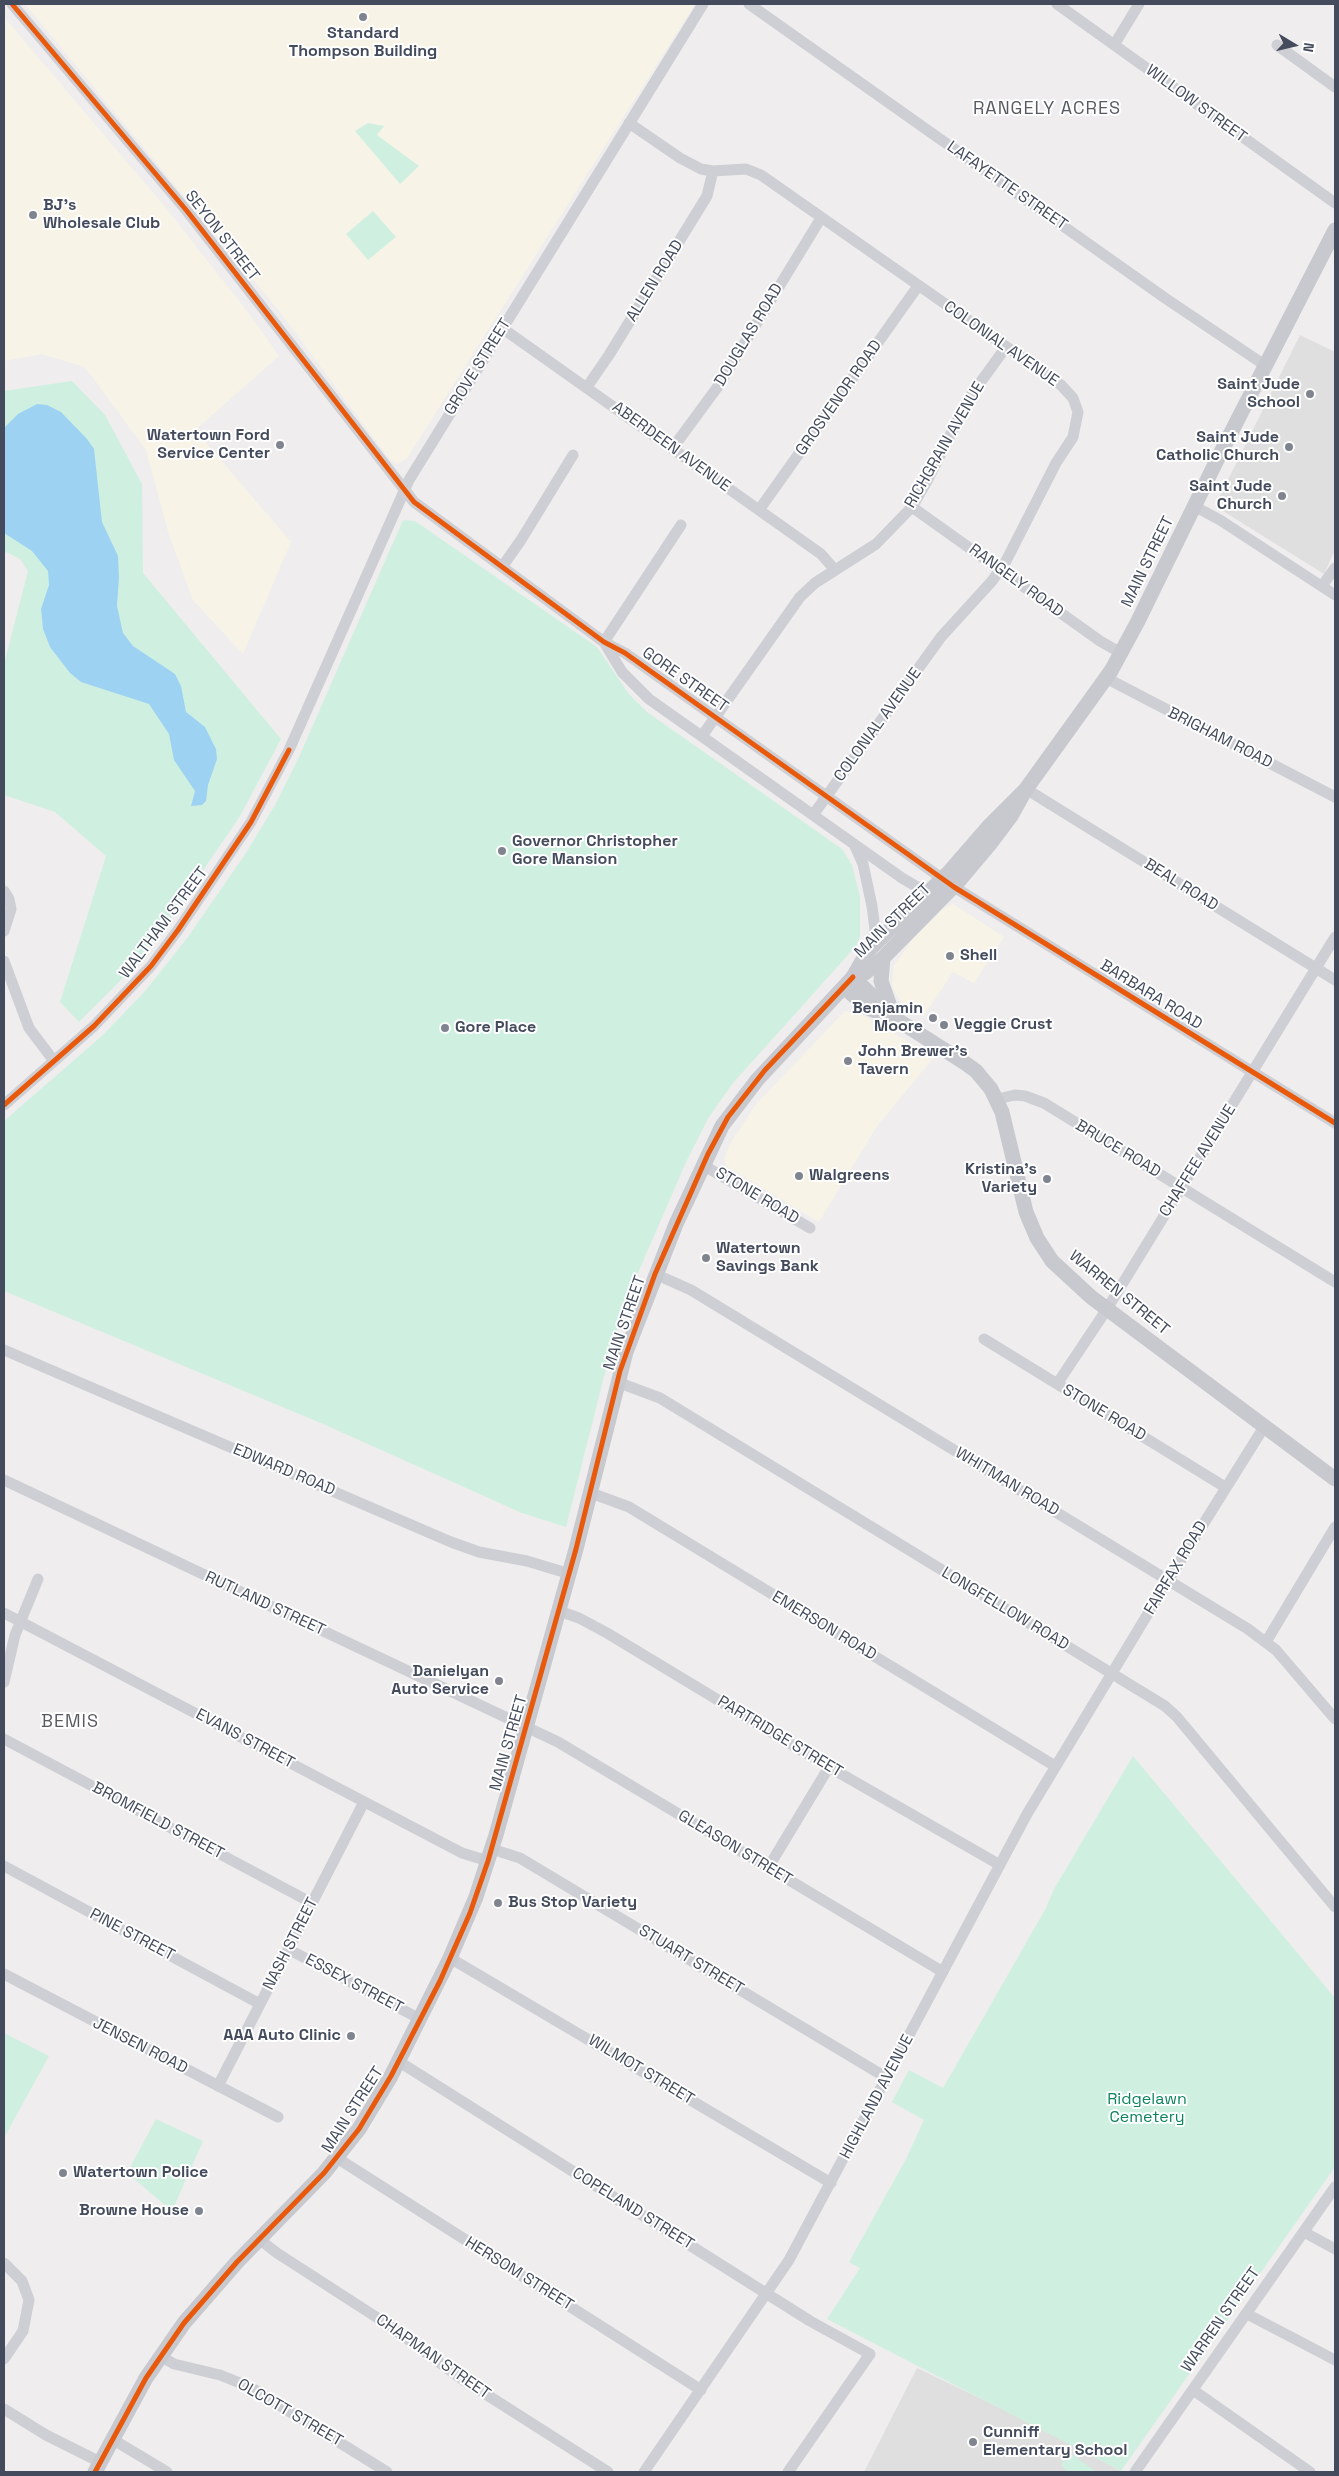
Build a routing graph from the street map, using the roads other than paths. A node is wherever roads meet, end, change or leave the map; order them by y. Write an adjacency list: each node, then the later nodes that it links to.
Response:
1 (12, 4): 21 (street, SEYON STREET)
2 (703, 4): 9 (street, GROVE STREET)
3 (749, 4): 17 (street, LAFAYETTE STREET)
4 (1057, 4): 6 (street, WILLOW STREET)
5 (1139, 4): 6 (street)
6 (1114, 45): 11 (street, WILLOW STREET)
7 (1277, 45): 8 (street)
8 (1335, 87)
9 (629, 123): 10 (street, COLONIAL AVENUE); 15 (street, GROVE STREET)
10 (713, 171): 12 (street, COLONIAL AVENUE); 18 (street, ALLEN ROAD)
11 (1335, 203)
12 (821, 218): 14 (street, COLONIAL AVENUE); 19 (street, DOUGLAS ROAD)
13 (1335, 230): 17 (main road, MAIN STREET)
14 (918, 286): 16 (street, COLONIAL AVENUE); 24 (street, GROSVENOR ROAD)
15 (502, 328): 18 (street, ABERDEEN AVENUE); 21 (street, GROVE STREET)
16 (1006, 347): 23 (street, RICHGRAIN AVENUE); 29 (street, COLONIAL AVENUE)
17 (1266, 366): 22 (main road, MAIN STREET)
18 (588, 387): 19 (street, ABERDEEN AVENUE)
19 (672, 449): 24 (street, ABERDEEN AVENUE)
20 (574, 455): 26 (street)
21 (403, 491): 26 (street, GORE STREET); 37 (street, GROVE STREET)
22 (1194, 506): 30 (street); 33 (main road, MAIN STREET)
23 (912, 507): 28 (street, RICHGRAIN AVENUE); 29 (street, RANGELY ROAD)
24 (759, 510): 28 (street, ABERDEEN AVENUE)
25 (681, 525): 32 (street)
26 (502, 567): 32 (street, GORE STREET)
27 (1335, 568): 30 (street)
28 (836, 570): 35 (street, RICHGRAIN AVENUE)
29 (1000, 570): 33 (street, RANGELY ROAD); 39 (street, COLONIAL AVENUE)
30 (1322, 586): 31 (street)
31 (1335, 595)
32 (604, 642): 35 (street, GORE STREET); 36 (street, GORE STREET)
33 (1121, 653): 34 (main road, MAIN STREET)
34 (1106, 678): 38 (main road, MAIN STREET); 40 (street, BRIGHAM ROAD)
35 (715, 716): 36 (street, RICHGRAIN AVENUE); 39 (street, GORE STREET)
36 (702, 736): 41 (street, GORE STREET)
37 (289, 750): 55 (street, WALTHAM STREET)
38 (1026, 789): 43 (main road, MAIN STREET); 51 (street, BEAL ROAD)
39 (826, 796): 41 (street, COLONIAL AVENUE); 43 (street, GORE STREET)
40 (1335, 797)
41 (813, 815): 42 (street, GORE STREET)
42 (853, 843): 45 (street, GORE STREET); 48 (street)
43 (948, 882): 45 (main road, MAIN STREET); 49 (main road, MAIN STREET); 56 (street, BARBARA ROAD)
44 (4, 891): 46 (street)
45 (929, 892): 48 (main road, MAIN STREET)
46 (4, 931)
47 (1335, 937): 51 (street, CHAFFEE AVENUE)
48 (872, 946): 53 (main road, MAIN STREET)
49 (883, 958): 53 (main road, MAIN STREET); 54 (main road)
50 (4, 961): 55 (street)
51 (1316, 968): 52 (street, BEAL ROAD); 56 (street, CHAFFEE AVENUE)
52 (1335, 980)
53 (849, 982): 54 (main road, WARREN STREET); 60 (main road, MAIN STREET)
54 (896, 1019): 57 (main road, WARREN STREET)
55 (54, 1060): 58 (street, WALTHAM STREET)
56 (1252, 1072): 59 (street, BARBARA ROAD); 61 (street, CHAFFEE AVENUE)
57 (997, 1099): 61 (street, BRUCE ROAD); 65 (main road, WARREN STREET)
58 (4, 1105)
59 (1335, 1123)
60 (703, 1165): 62 (street, STONE ROAD); 63 (main road, MAIN STREET)
61 (1182, 1188): 64 (street, BRUCE ROAD); 65 (street, CHAFFEE AVENUE)
62 (810, 1228)
63 (655, 1274): 68 (main road, MAIN STREET); 78 (street, WHITMAN ROAD)
64 (1335, 1282)
65 (1107, 1309): 69 (street, CHAFFEE AVENUE); 70 (main road, WARREN STREET)
66 (984, 1339): 69 (street, STONE ROAD)
67 (4, 1350): 76 (street, EDWARD ROAD)
68 (617, 1382): 74 (main road, MAIN STREET); 83 (street, LONGFELLOW ROAD)
69 (1057, 1384): 73 (street, STONE ROAD)
70 (1264, 1427): 71 (main road, WARREN STREET); 73 (street, FAIRFAX ROAD)
71 (1335, 1479)
72 (4, 1480): 87 (street, RUTLAND STREET)
73 (1225, 1487): 78 (street, FAIRFAX ROAD)
74 (590, 1493): 76 (main road, MAIN STREET); 89 (street, EMERSON ROAD)
75 (1335, 1527): 82 (street)
76 (570, 1574): 79 (main road, MAIN STREET)
77 (38, 1579): 81 (street)
78 (1168, 1580): 82 (street, WHITMAN ROAD); 83 (street, FAIRFAX ROAD)
79 (559, 1611): 87 (main road, MAIN STREET); 90 (street, PARTRIDGE STREET)
80 (4, 1613): 81 (street, EVANS STREET)
81 (20, 1621): 84 (street); 91 (street, EVANS STREET)
82 (1266, 1642): 86 (street, WHITMAN ROAD)
83 (1112, 1673): 85 (street, FAIRFAX ROAD); 97 (street, LONGFELLOW ROAD)
84 (4, 1682)
85 (1089, 1710): 89 (street, HIGHLAND AVENUE)
86 (1335, 1719)
87 (526, 1728): 92 (main road, MAIN STREET); 95 (street, GLEASON STREET)
88 (4, 1739): 96 (street, BROMFIELD STREET)
89 (1055, 1766): 94 (street, HIGHLAND AVENUE)
90 (828, 1767): 94 (street, PARTRIDGE STREET); 95 (street)
91 (364, 1802): 92 (street, EVANS STREET); 96 (street, NASH STREET)
92 (490, 1855): 99 (main road, MAIN STREET); 105 (street, STUART STREET)
93 (4, 1866): 102 (street, PINE STREET)
94 (1000, 1866): 100 (street, HIGHLAND AVENUE)
95 (768, 1868): 100 (street, GLEASON STREET)
96 (312, 1903): 98 (street, NASH STREET)
97 (1335, 1907)
98 (288, 1949): 102 (street, NASH STREET); 103 (street, ESSEX STREET)
99 (450, 1958): 103 (main road, MAIN STREET); 109 (street, WILMOT STREET)
100 (942, 1972): 105 (street, HIGHLAND AVENUE)
101 (4, 1974): 106 (street, JENSEN ROAD)
102 (260, 2004): 106 (street, NASH STREET)
103 (420, 2019): 104 (main road, MAIN STREET)
104 (398, 2062): 108 (main road, MAIN STREET); 115 (street, COPELAND STREET)
105 (887, 2078): 109 (street, HIGHLAND AVENUE)
106 (218, 2086): 107 (street, JENSEN ROAD)
107 (278, 2117)
108 (337, 2158): 112 (main road, MAIN STREET); 120 (street, HERSOM STREET)
109 (831, 2183): 115 (street, HIGHLAND AVENUE)
110 (1335, 2187): 111 (street, WARREN STREET)
111 (1304, 2232): 113 (street); 116 (street, WARREN STREET)
112 (259, 2239): 117 (main road, MAIN STREET); 127 (street, CHAPMAN STREET)
113 (1335, 2249)
114 (4, 2264): 118 (street)
115 (767, 2293): 120 (street, HIGHLAND AVENUE); 129 (street, COPELAND STREET)
116 (1246, 2314): 119 (street); 121 (street, WARREN STREET)
117 (160, 2356): 123 (main road, MAIN STREET); 126 (street, OLCOTT STREET)
118 (4, 2359)
119 (1335, 2360)
120 (701, 2390): 128 (street, HIGHLAND AVENUE)
121 (1193, 2390): 130 (street, WARREN STREET); 131 (street)
122 (4, 2408): 124 (street)
123 (112, 2439): 124 (main road, MAIN STREET); 125 (street)
124 (98, 2467)
125 (167, 2472)
126 (387, 2472)
127 (608, 2472)
128 (644, 2472)
129 (788, 2472)
130 (1135, 2472)
131 (1310, 2472)

